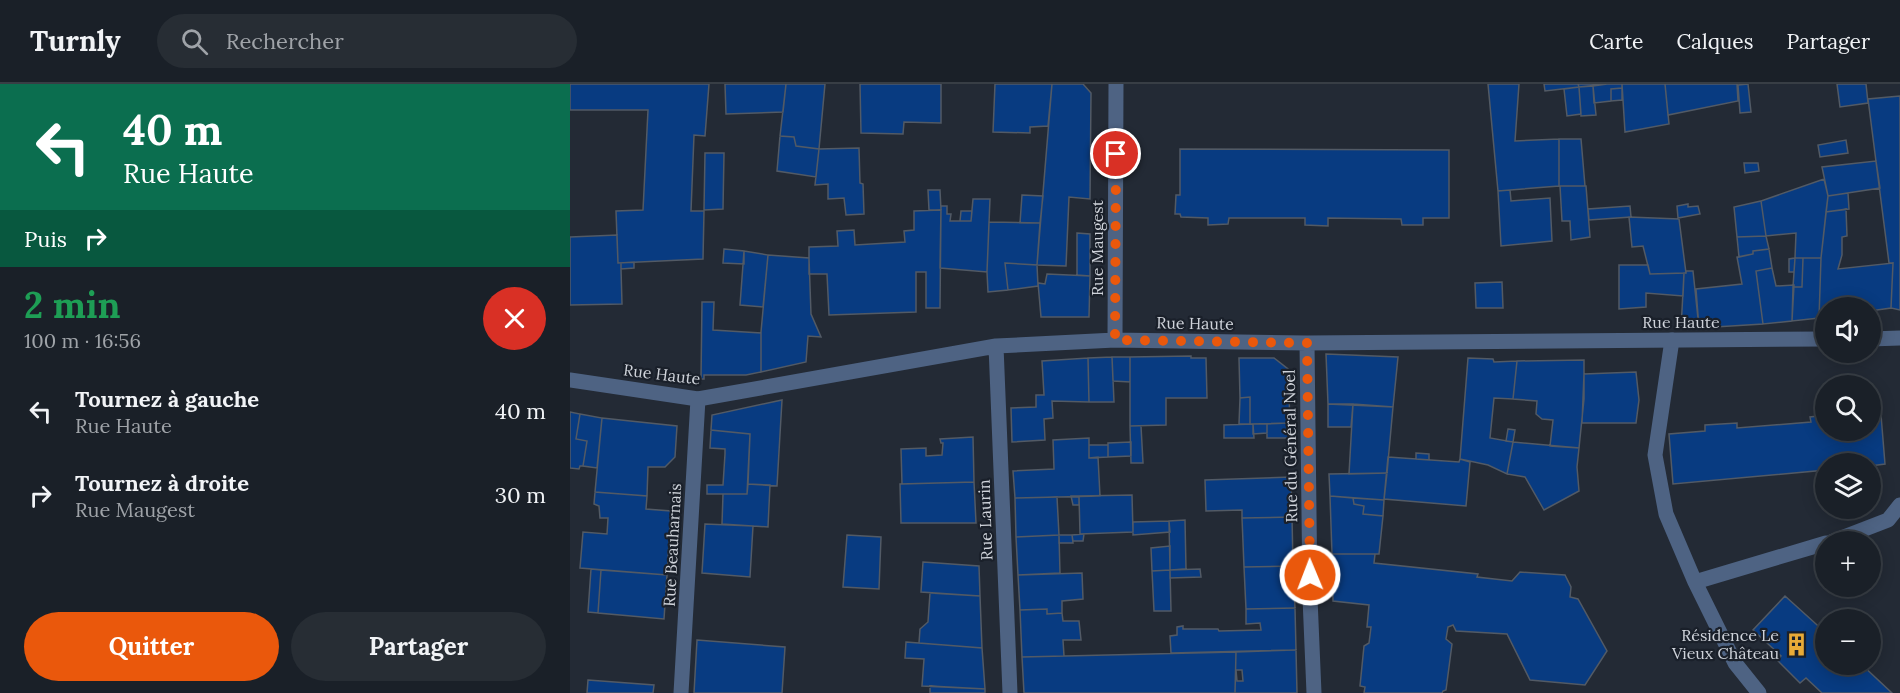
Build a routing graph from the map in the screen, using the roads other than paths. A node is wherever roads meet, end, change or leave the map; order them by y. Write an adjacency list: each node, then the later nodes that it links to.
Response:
1 (1116, 84): 5 (street, Rue Maugest)
2 (1900, 338): 4 (street)
3 (1815, 339): 6 (street, Rue Haute)
4 (1881, 339)
5 (1115, 340): 7 (street, Rue Haute); 8 (street, Rue Haute)
6 (1672, 340): 7 (street, Rue Haute); 14 (street)
7 (1307, 343): 17 (street, Rue du Général Noel)
8 (996, 346): 10 (street, Rue Haute); 16 (street, Rue Laurin)
9 (570, 380): 10 (street, Rue Haute)
10 (698, 399): 15 (street, Rue Beauharnais)
11 (1900, 505): 12 (street)
12 (1860, 531)
13 (1815, 546): 14 (street)
14 (1695, 582): 18 (street)
15 (681, 693)
16 (1010, 693)
17 (1314, 693)
18 (1759, 693)

